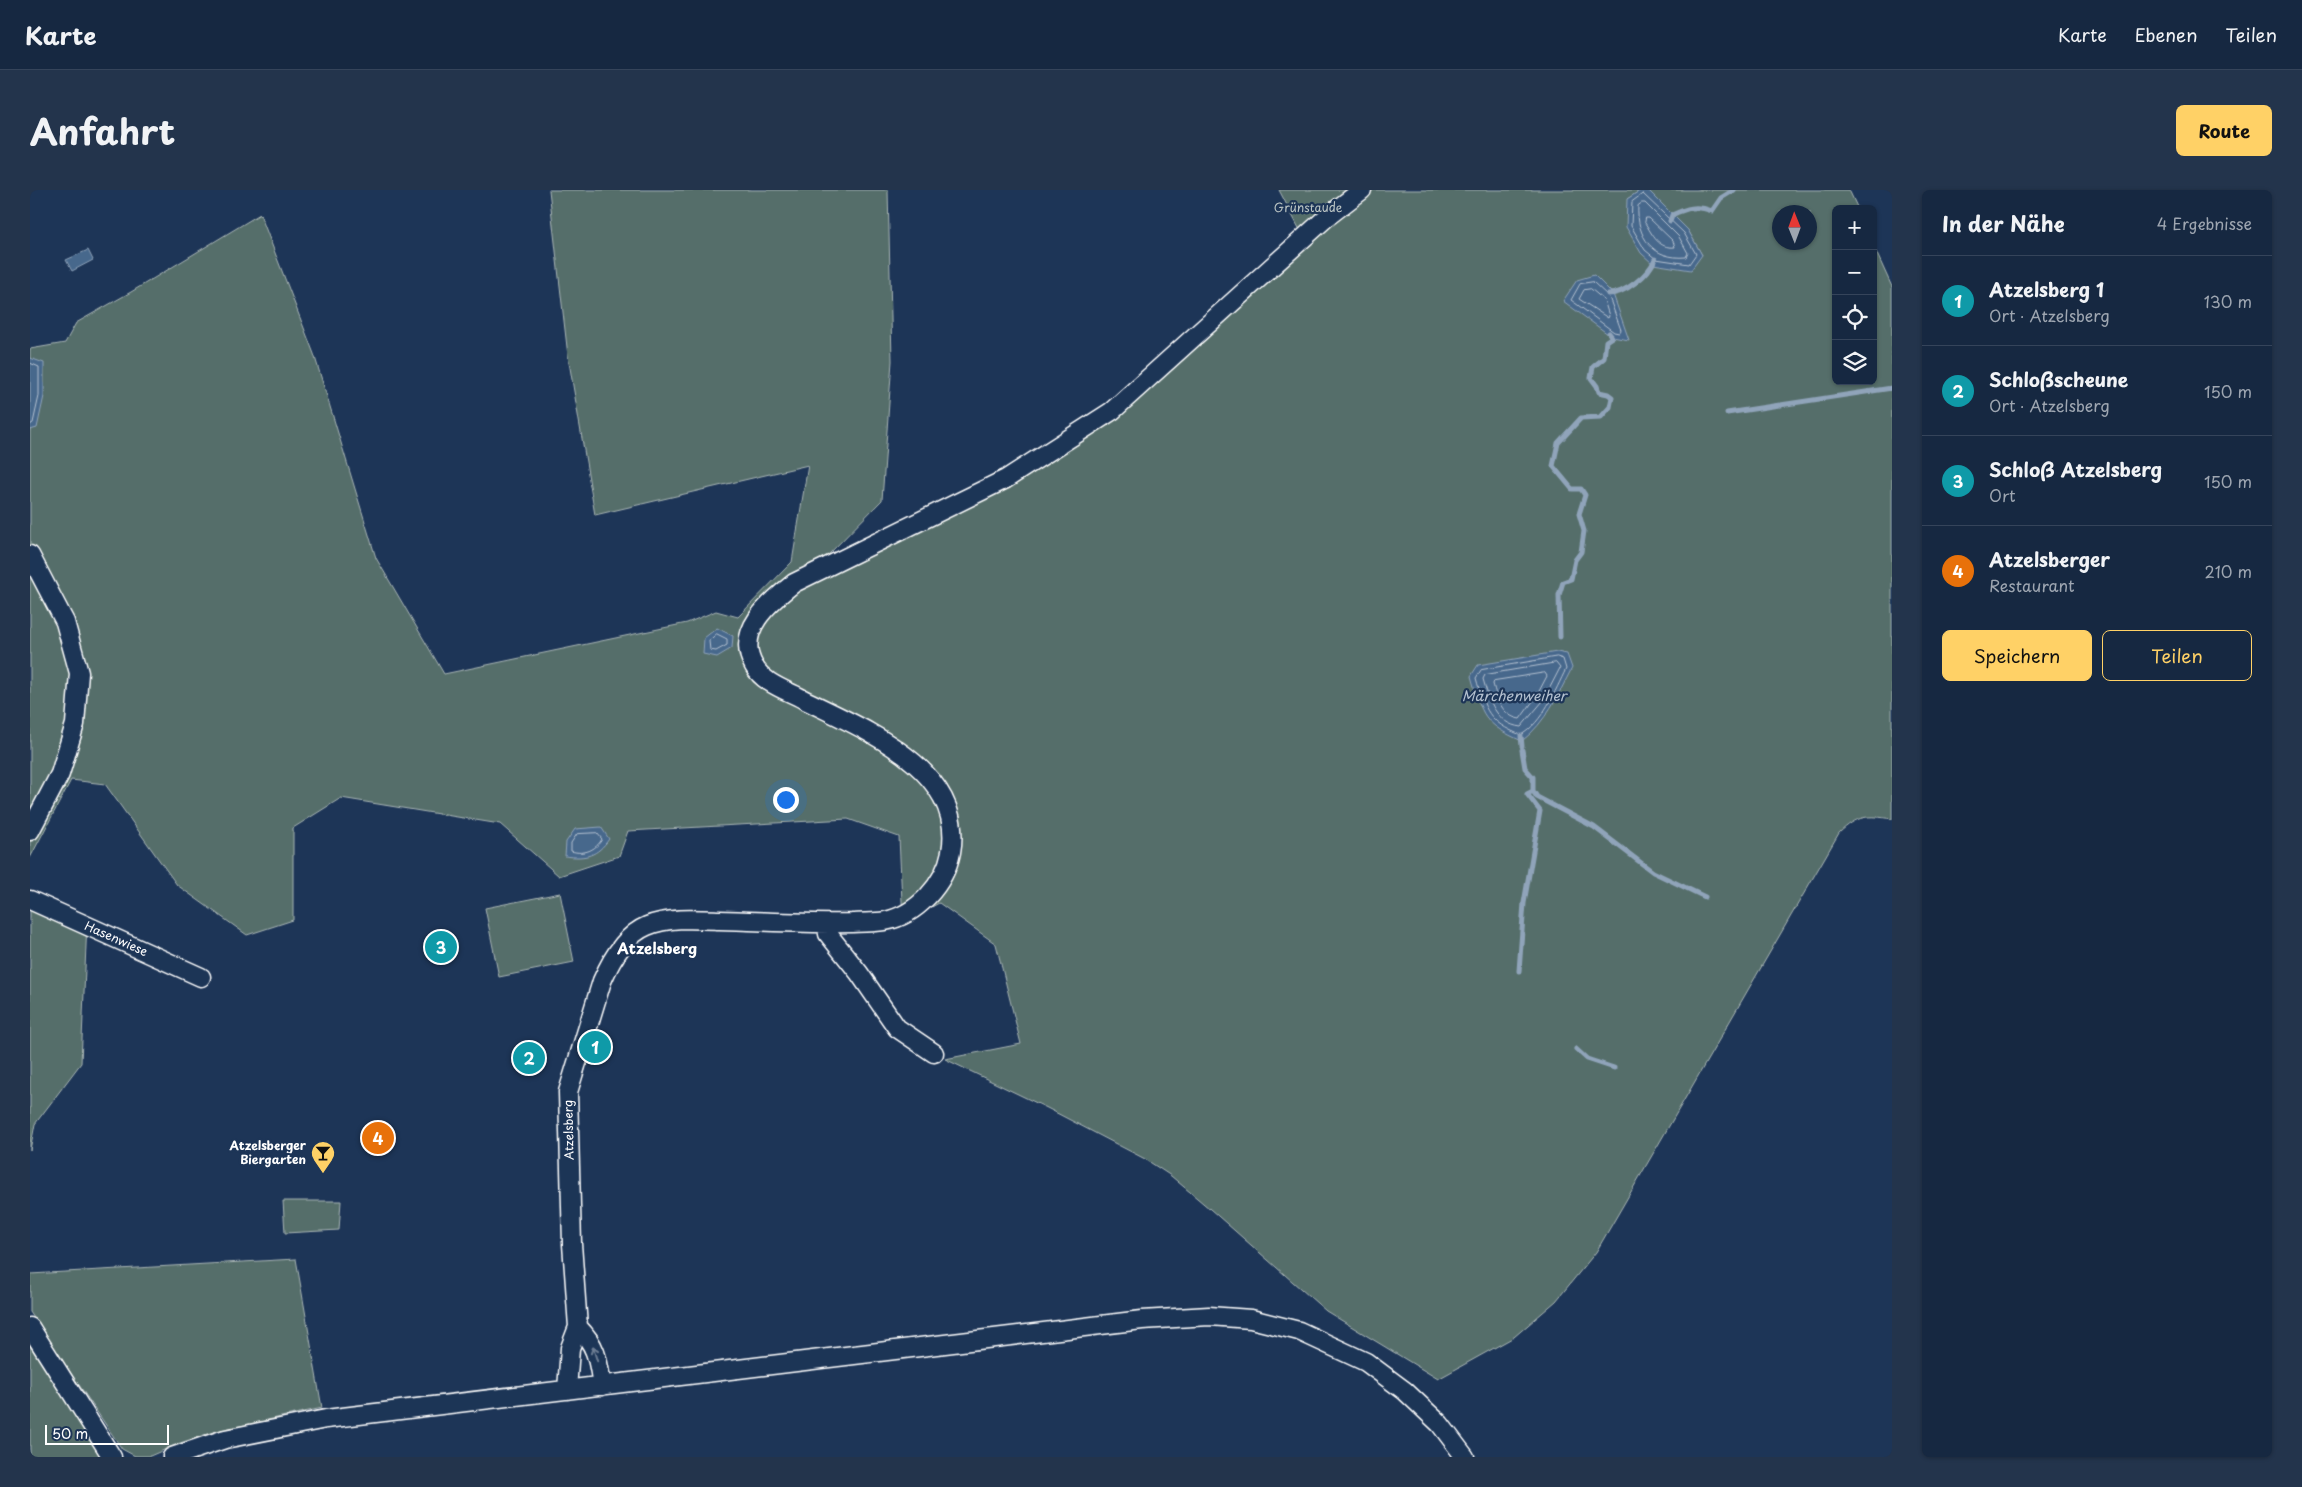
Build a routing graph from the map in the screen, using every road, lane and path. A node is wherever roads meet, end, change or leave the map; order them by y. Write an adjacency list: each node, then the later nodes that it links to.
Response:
1 (1362, 190): 5 (street, Atzelsberg)
2 (30, 555): 3 (street)
3 (30, 832)
4 (30, 900): 6 (street, Hasenwiese)
5 (827, 924): 7 (street); 9 (street, Atzelsberg)
6 (201, 977)
7 (934, 1053)
8 (30, 1327): 12 (street)
9 (578, 1327): 10 (street, one-way to 9); 11 (street, Atzelsberg)
10 (602, 1386): 11 (street); 14 (street)
11 (567, 1390): 13 (street)
12 (112, 1457)
13 (172, 1457)
14 (1465, 1457)

